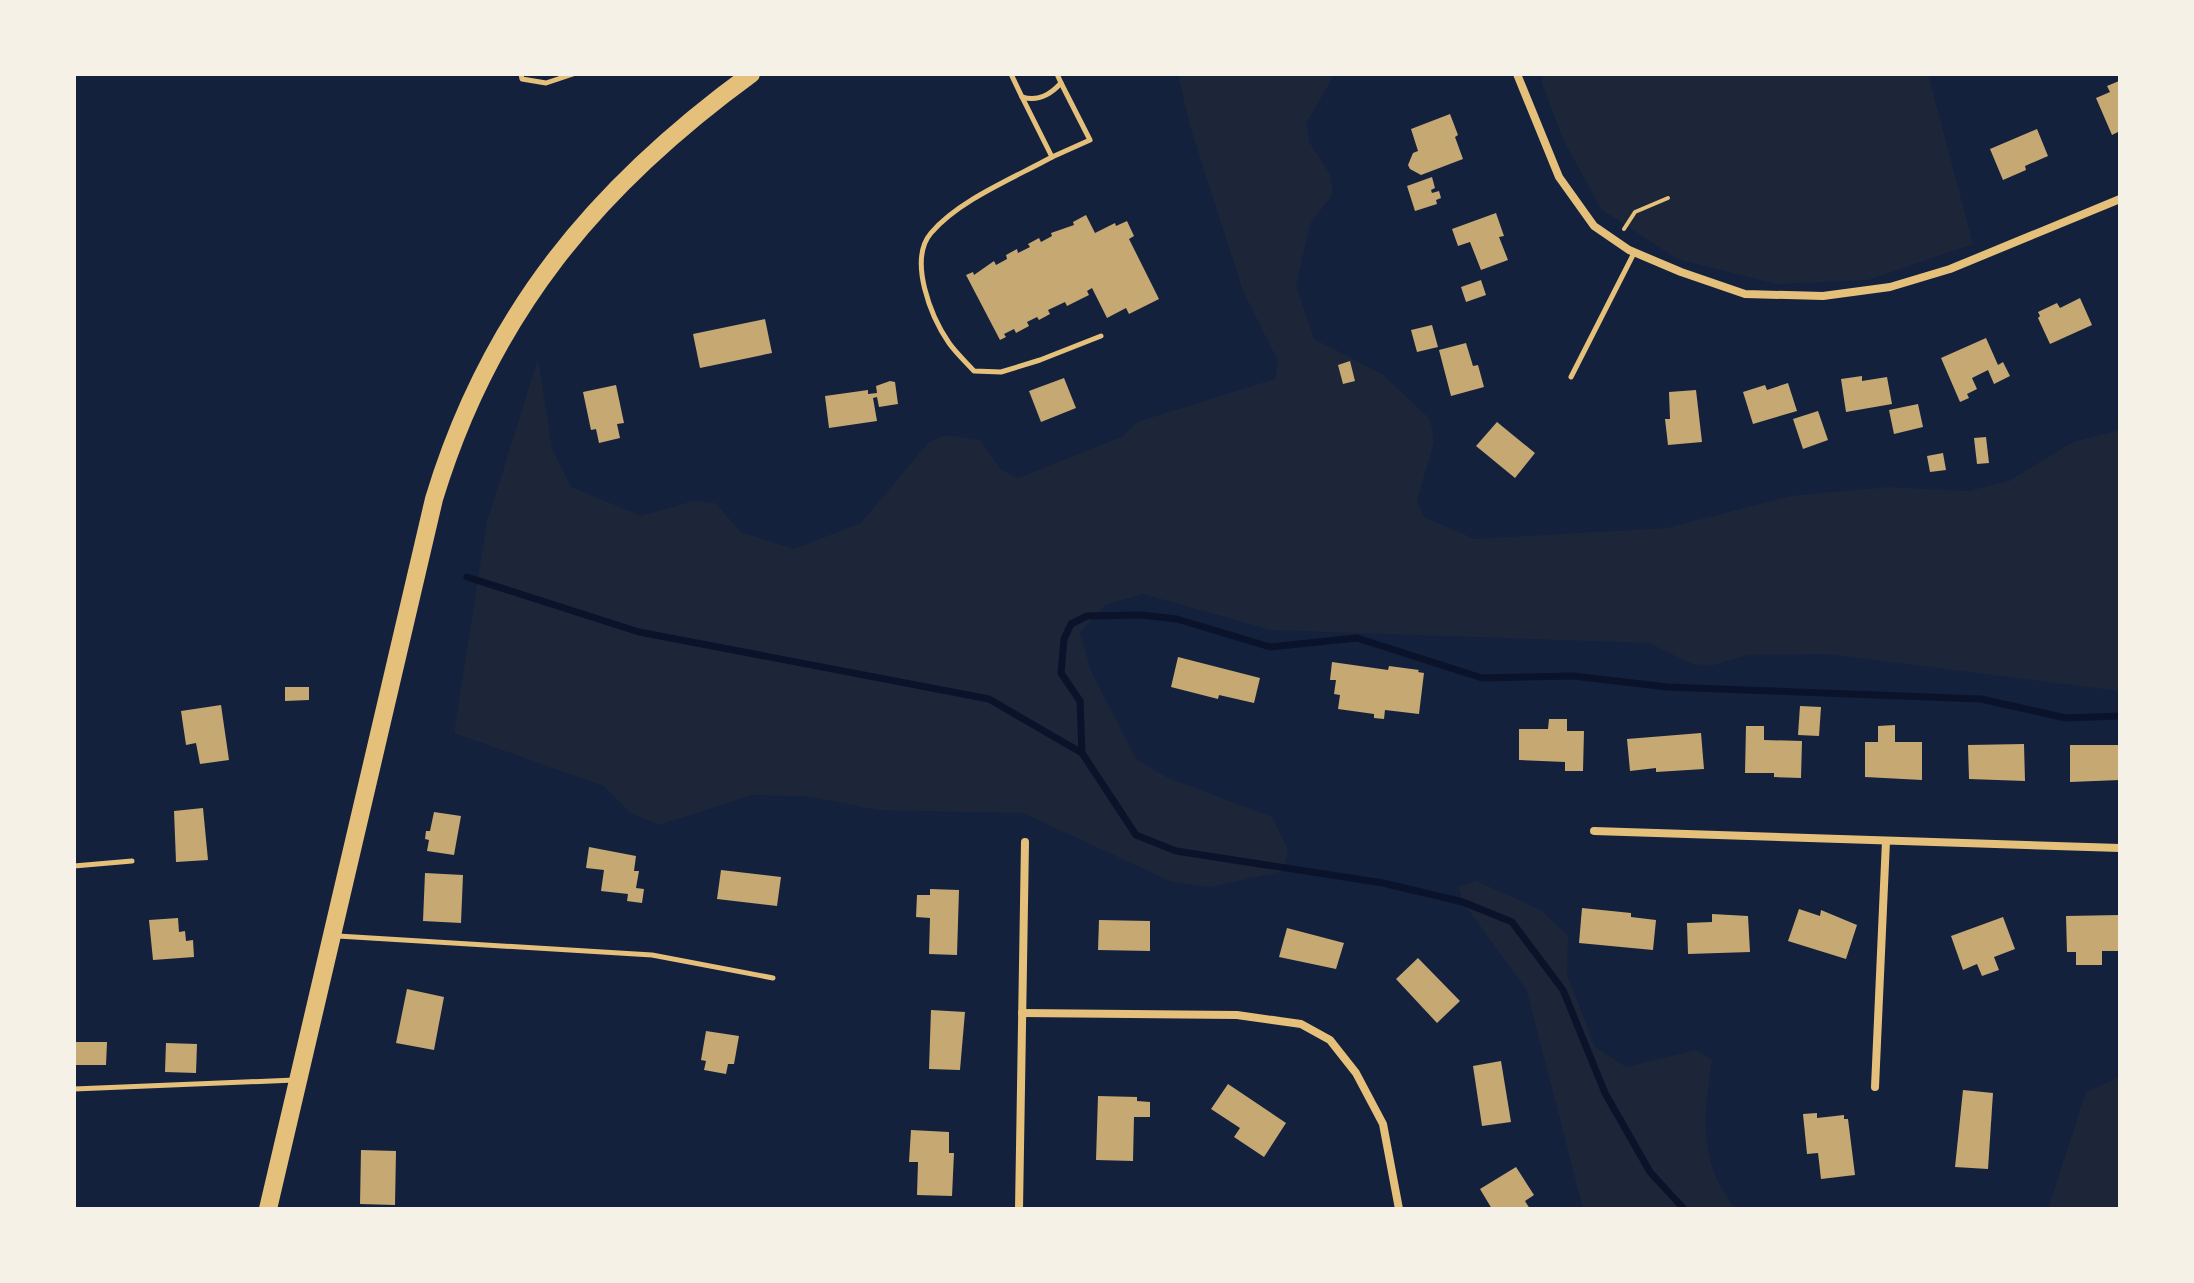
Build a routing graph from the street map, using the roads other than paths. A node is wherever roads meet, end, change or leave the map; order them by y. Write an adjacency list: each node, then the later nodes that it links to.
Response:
1 (521, 74): 2 (lane)
2 (573, 74)
3 (751, 74): 20 (highway)
4 (1011, 74): 8 (lane)
5 (1057, 74): 7 (lane)
6 (1517, 74): 11 (street)
7 (1061, 83): 8 (lane); 9 (lane)
8 (1022, 97): 9 (lane)
9 (1052, 157): 12 (lane)
10 (2120, 199): 11 (street)
11 (1635, 252): 13 (lane)
12 (1101, 336)
13 (1571, 377)
14 (1594, 831): 15 (street)
15 (1886, 841): 17 (street); 24 (street)
16 (1025, 842): 22 (street)
17 (2120, 848)
18 (132, 861): 19 (lane)
19 (74, 866)
20 (333, 936): 21 (lane); 23 (highway)
21 (773, 978)
22 (1022, 1013): 27 (street); 28 (street)
23 (296, 1080): 25 (lane); 26 (highway)
24 (1875, 1087)
25 (74, 1089)
26 (268, 1209)
27 (1019, 1209)
28 (1399, 1209)

